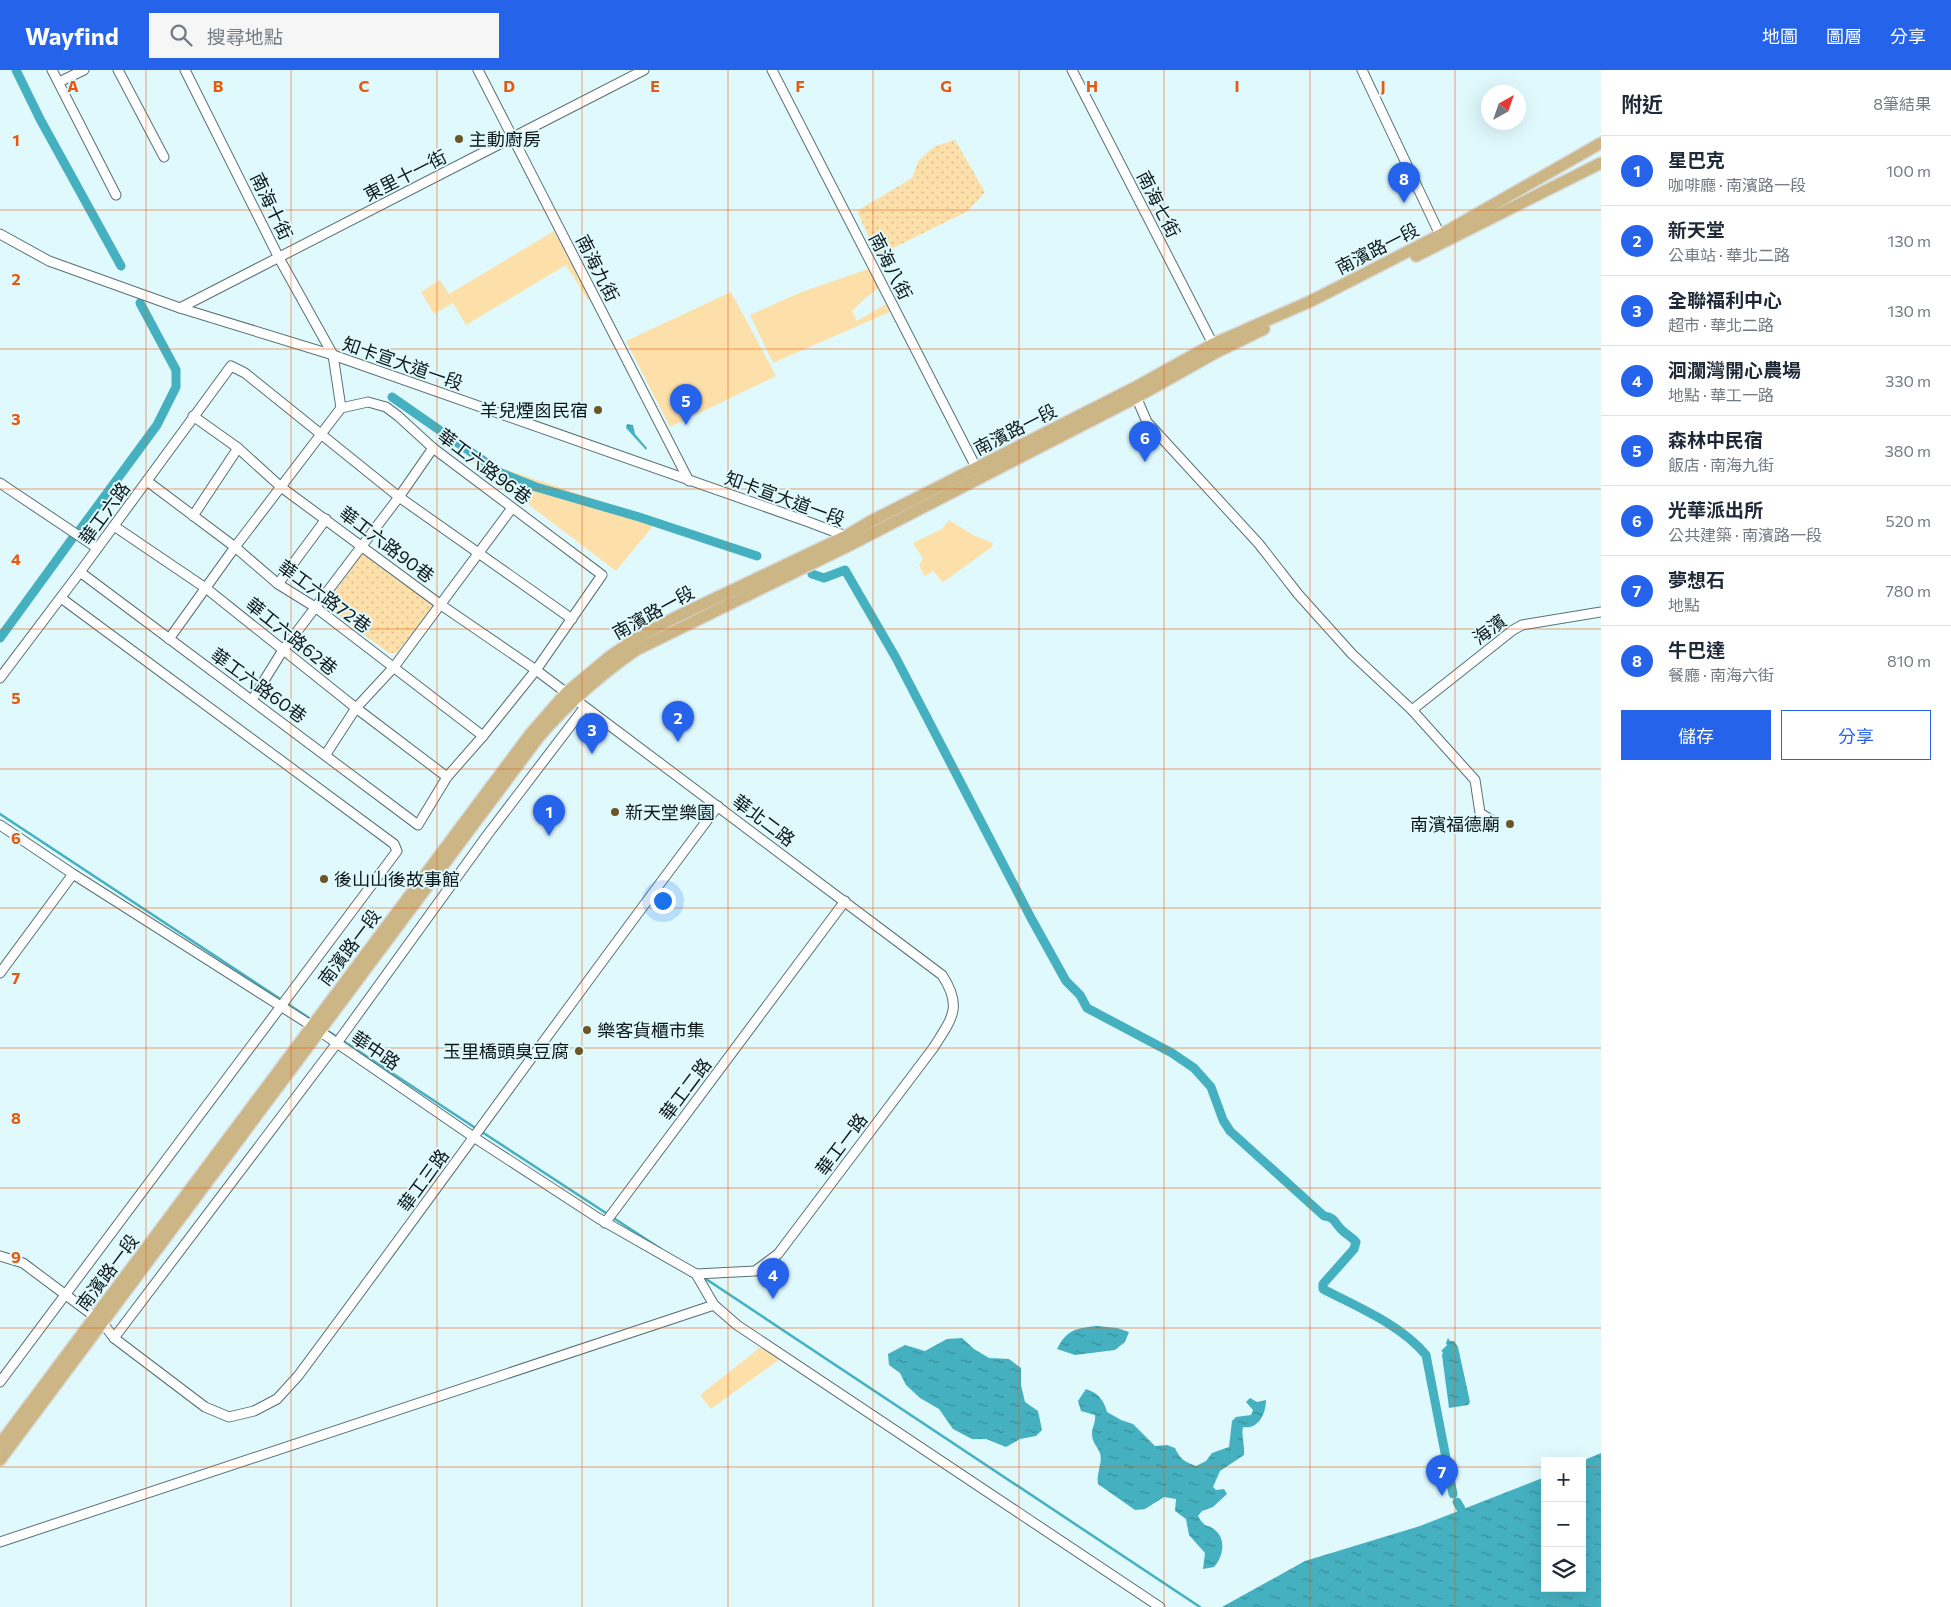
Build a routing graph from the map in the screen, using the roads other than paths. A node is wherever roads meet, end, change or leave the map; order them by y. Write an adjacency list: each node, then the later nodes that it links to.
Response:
1 (52, 70): 10 (street)
2 (84, 70): 10 (street)
3 (118, 70): 13 (street)
4 (185, 70): 18 (street, 南海十街)
5 (478, 70): 11 (street, 南海九街)
6 (644, 70): 11 (street, 東里十一街)
7 (772, 70): 28 (street, 南海八街)
8 (1072, 70): 20 (street, 南海七街)
9 (1362, 70): 17 (street)
10 (59, 82): 15 (street)
11 (512, 138): 18 (street, 東里十一街); 30 (street, 南海九街)
12 (1601, 143): 17 (main road, 南濱路一段)
13 (164, 156)
14 (1601, 164): 17 (main road, 南濱路一段)
15 (116, 195)
16 (0, 234): 19 (street, 知卡宣大道一段)
17 (1442, 239): 20 (main road, 南濱路一段)
18 (279, 258): 19 (street, 東里十一街); 21 (street, 南海十街)
19 (180, 308): 21 (street, 知卡宣大道一段)
20 (1215, 348): 22 (main road, 南濱路一段)
21 (333, 355): 23 (street); 30 (street, 知卡宣大道一段)
22 (1134, 393): 28 (main road, 南濱路一段); 60 (street)
23 (341, 408): 25 (street); 27 (street, 華工六路96巷)
24 (193, 416): 25 (street, 華工六路); 26 (street, 華工六路90巷); 29 (street, 華工六路)
25 (321, 434): 32 (street); 33 (street)
26 (238, 448): 32 (street, 華工六路90巷); 35 (street)
27 (432, 448): 33 (street); 34 (street, 華工六路96巷)
28 (979, 472): 38 (main road, 南濱路一段)
29 (147, 481): 35 (street, 華工六路72巷); 37 (street, 華工六路)
30 (689, 481): 38 (street, 知卡宣大道一段)
31 (0, 483): 41 (street)
32 (282, 487): 36 (street, 華工六路90巷); 40 (street)
33 (399, 497): 39 (street); 42 (street)
34 (512, 508): 42 (street); 50 (street, 華工六路96巷)
35 (193, 516): 40 (street, 華工六路72巷)
36 (326, 519): 39 (street, 華工六路90巷); 44 (street)
37 (114, 526): 41 (street, 華工六路); 45 (street, 華工六路62巷)
38 (848, 540): 56 (main road, 南濱路一段)
39 (363, 546): 47 (street, 華工六路90巷); 48 (street)
40 (235, 547): 44 (street, 華工六路72巷); 45 (street)
41 (98, 548): 43 (street, 華工六路)
42 (478, 554): 47 (street); 50 (street)
43 (80, 572): 46 (street, 華工六路); 51 (street, 華工六路60巷)
44 (278, 584): 48 (street, 華工六路72巷)
45 (206, 589): 51 (street); 52 (street, 華工六路62巷)
46 (61, 598): 55 (street, 華工六路); 71 (street)
47 (440, 604): 53 (street); 54 (street, 華工六路90巷)
48 (315, 606): 52 (street); 53 (street, 華工六路72巷)
49 (1601, 612): 60 (street, 海濱)
50 (572, 619): 54 (street)
51 (168, 640): 57 (street, 華工六路60巷)
52 (283, 650): 57 (street); 58 (street, 華工六路62巷)
53 (394, 667): 58 (street); 61 (street, 華工六路72巷)
54 (536, 670): 56 (street, 華工六路90巷); 61 (street)
55 (0, 678)
56 (570, 696): 59 (street, 華北二路); 72 (main road, 南濱路一段)
57 (252, 700): 62 (street, 華工六路60巷)
58 (356, 708): 62 (street); 63 (street, 華工六路62巷)
59 (584, 708): 64 (street, 華北二路); 73 (street)
60 (1412, 710): 65 (street)
61 (483, 736): 63 (street)
62 (326, 754): 63 (street, 華工六路60巷)
63 (447, 777)
64 (718, 806): 68 (street, 華北二路); 74 (street, 華工三路)
65 (1493, 821)
66 (0, 825): 67 (street, 華中路)
67 (73, 874): 69 (street); 71 (street, 華中路)
68 (845, 901): 70 (street, 華北二路); 75 (street, 華工二路)
69 (0, 974)
70 (942, 975): 77 (street, 華工一路)
71 (280, 1006): 72 (street, 華中路); 78 (street)
72 (316, 1028): 73 (street, 華中路); 80 (main road, 南濱路一段)
73 (336, 1043): 74 (street, 華中路); 81 (street)
74 (475, 1138): 75 (street, 華中路); 81 (street, 華工三路)
75 (605, 1223): 77 (street, 華中路)
76 (0, 1256): 78 (street, 華工三路)
77 (696, 1274): 79 (street, 華中路)
78 (64, 1294): 80 (street, 華工三路); 82 (street)
79 (714, 1304): 85 (street); 86 (street, 華中路)
80 (98, 1320): 81 (street, 華工三路); 83 (main road, 南濱路一段); 84 (main road, 南濱路一段)
81 (114, 1338)
82 (0, 1382)
83 (0, 1444)
84 (0, 1460)
85 (0, 1542)
86 (1160, 1607)

